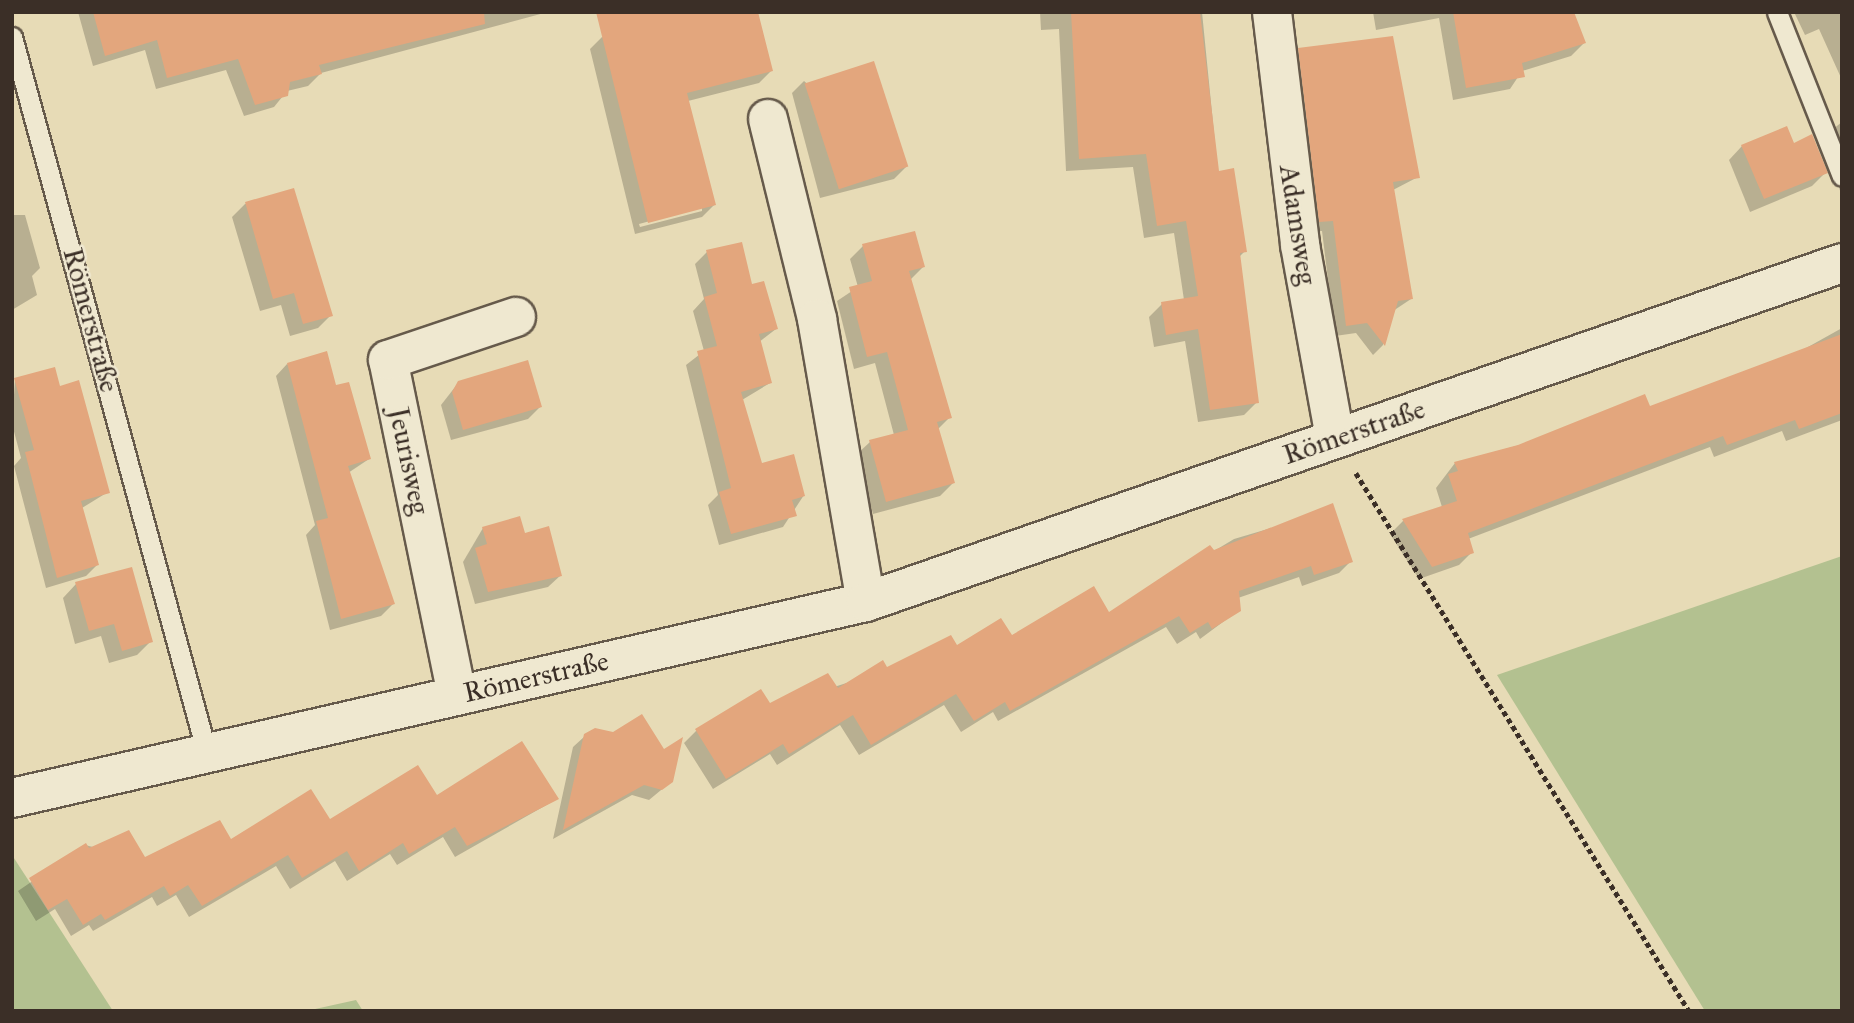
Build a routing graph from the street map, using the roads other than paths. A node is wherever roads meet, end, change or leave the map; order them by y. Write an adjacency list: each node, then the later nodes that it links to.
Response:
1 (1272, 12): 8 (street, Adamsweg)
2 (1777, 12): 5 (lane)
3 (12, 37): 11 (lane, Römerstraße)
4 (768, 119): 9 (street)
5 (1842, 176)
6 (1842, 263): 8 (street, Römerstraße)
7 (516, 317): 10 (street, Jeurisweg)
8 (1335, 438): 9 (street, Römerstraße)
9 (866, 602): 10 (street, Römerstraße)
10 (457, 695): 11 (street, Römerstraße)
11 (206, 750): 12 (street, Römerstraße)
12 (12, 798)

